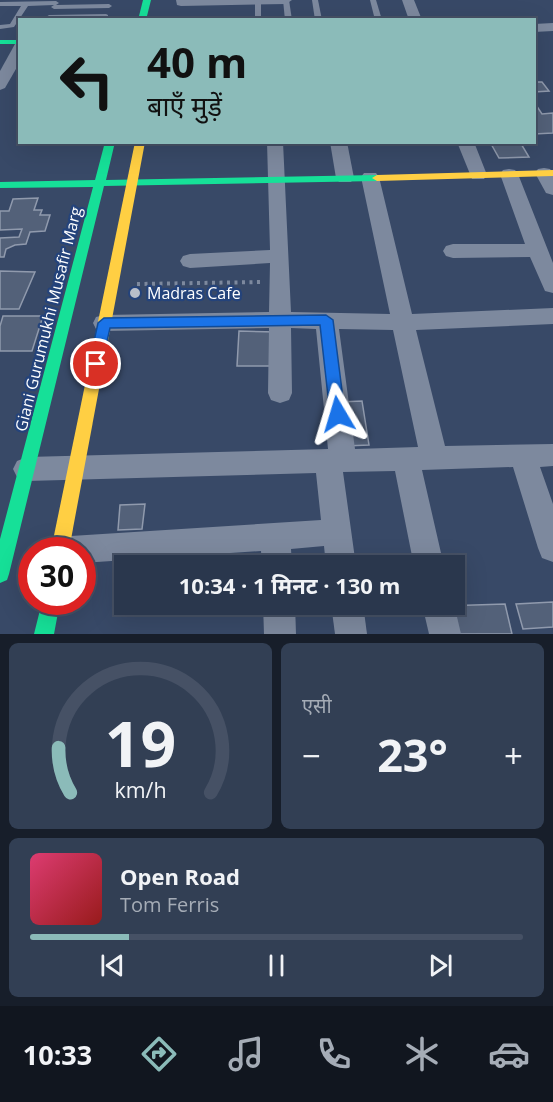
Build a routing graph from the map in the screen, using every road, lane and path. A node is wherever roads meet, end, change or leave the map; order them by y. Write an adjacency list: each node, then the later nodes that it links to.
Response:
1 (147, 0): 15 (street)
2 (286, 0): 6 (street); 17 (lane)
3 (315, 0): 18 (lane)
4 (373, 0): 19 (lane)
5 (408, 0): 20 (street)
6 (258, 1): 8 (street); 16 (lane)
7 (12, 2): 9 (lane); 12 (lane)
8 (181, 2)
9 (26, 3): 10 (lane); 21 (lane)
10 (56, 3): 11 (lane); 13 (lane)
11 (110, 3): 14 (lane)
12 (0, 4)
13 (48, 18): 14 (lane)
14 (105, 18)
15 (142, 18)
16 (258, 18)
17 (289, 18)
18 (319, 18)
19 (378, 18)
20 (415, 18)
21 (0, 27)
22 (553, 27): 23 (street)
23 (536, 28)
24 (0, 42): 25 (street)
25 (18, 42)
26 (18, 51): 27 (street)
27 (0, 85)
28 (110, 144): 40 (street, Giani Gurumukhi Musafir Marg)
29 (140, 144): 39 (street)
30 (275, 144): 38 (street)
31 (338, 144): 37 (street)
32 (466, 144): 35 (street)
33 (548, 173): 34 (street); 42 (street)
34 (509, 174): 35 (street); 43 (street)
35 (478, 175): 36 (street)
36 (370, 177): 37 (street); 53 (street)
37 (345, 178): 38 (street)
38 (276, 181): 39 (street); 45 (street)
39 (132, 182): 40 (street); 48 (street)
40 (100, 183): 41 (street); 61 (street, Giani Gurumukhi Musafir Marg)
41 (0, 185)
42 (553, 189)
43 (537, 250): 44 (street); 49 (street)
44 (453, 251)
45 (280, 256): 46 (street); 47 (street)
46 (190, 261)
47 (280, 282): 48 (path); 51 (street)
48 (112, 285): 54 (street)
49 (553, 286)
50 (553, 316): 53 (street)
51 (280, 320): 52 (street); 54 (street); 55 (street)
52 (326, 320): 53 (street); 59 (street)
53 (403, 322): 58 (street)
54 (104, 323): 60 (street)
55 (280, 393)
56 (553, 455): 57 (street)
57 (523, 456): 58 (street); 64 (street)
58 (419, 459): 59 (street); 68 (street)
59 (336, 461): 60 (street); 62 (street)
60 (76, 468): 61 (street); 63 (street)
61 (27, 469): 69 (street, Giani Gurumukhi Musafir Marg)
62 (337, 532): 66 (street); 67 (street)
63 (63, 537)
64 (553, 548)
65 (96, 550): 66 (street)
66 (276, 551)
67 (340, 555)
68 (428, 555)
69 (0, 574)
70 (48, 615): 74 (street)
71 (279, 615): 75 (street)
72 (348, 615): 76 (street)
73 (441, 615): 77 (street)
74 (44, 634)
75 (280, 634)
76 (351, 634)
77 (445, 634)

